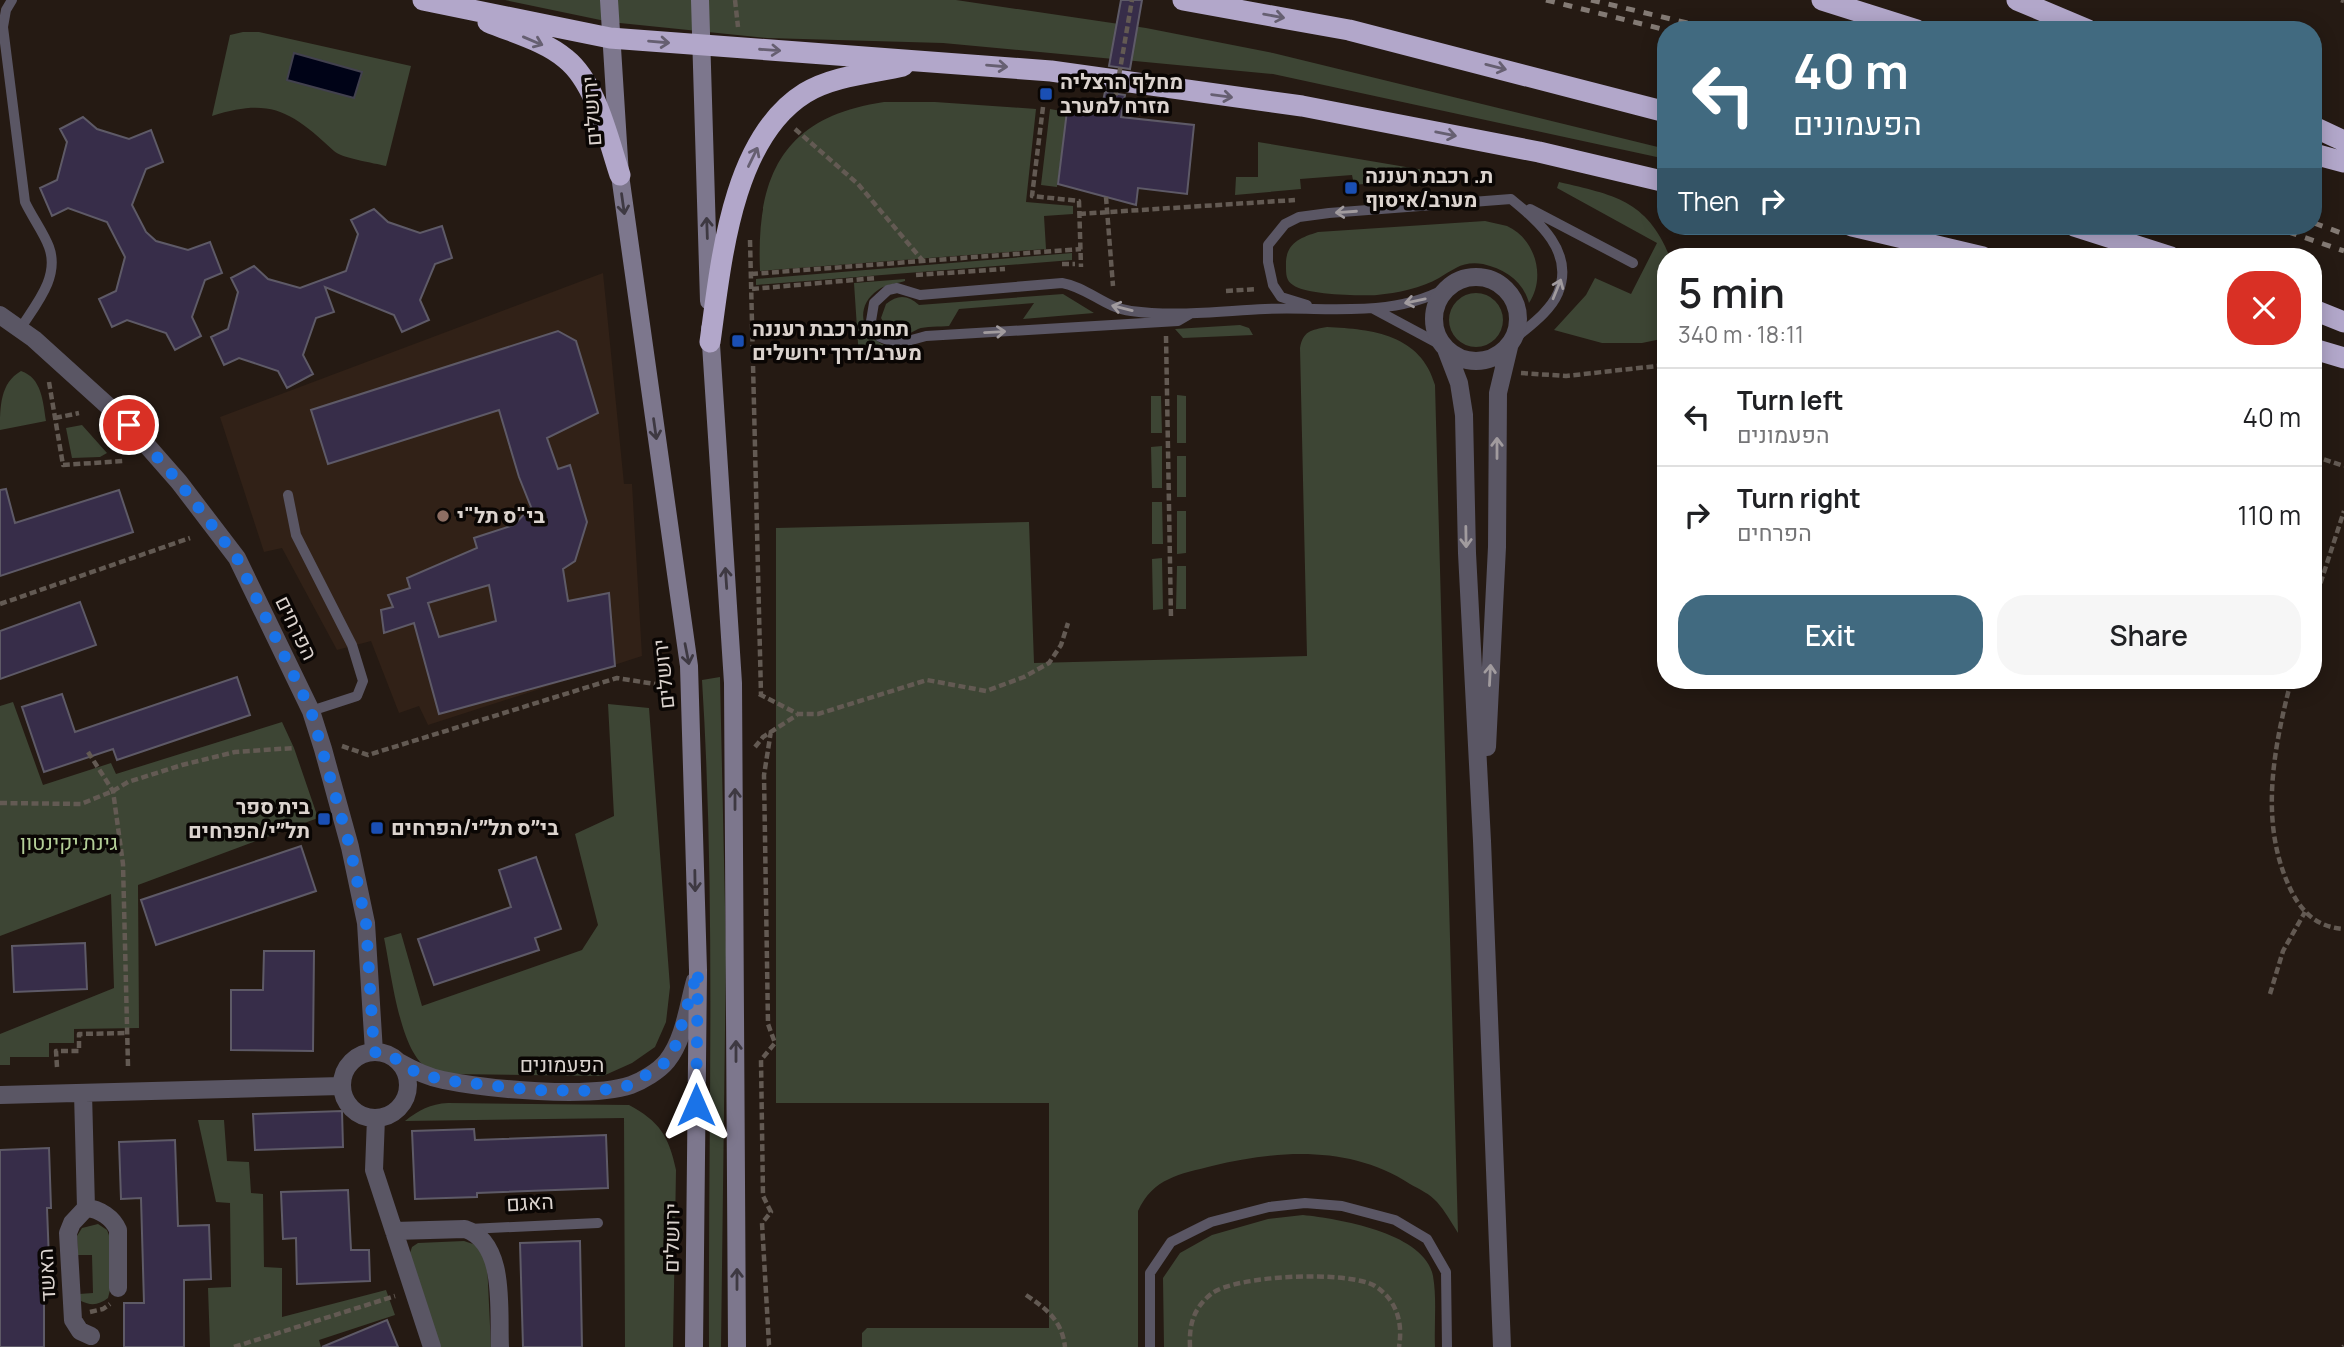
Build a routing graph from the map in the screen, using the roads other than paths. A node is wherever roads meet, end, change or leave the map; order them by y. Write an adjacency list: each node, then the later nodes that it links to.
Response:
1 (12, 0): 34 (lane)
2 (422, 0): 8 (highway)
3 (609, 0): 11 (main road, ירושלים)
4 (700, 0): 12 (main road)
5 (1183, 0): 14 (highway, one-way to 14)
6 (1822, 0): 9 (highway)
7 (2017, 0): 10 (highway)
8 (448, 5): 11 (highway); 19 (highway, one-way to 19)
9 (1888, 21)
10 (2067, 21)
11 (610, 30): 12 (highway, one-way to 12); 19 (main road, ירושלים)
12 (701, 39): 13 (highway, one-way to 13); 35 (main road, one-way to 12)
13 (929, 60): 20 (highway, one-way to 20); 35 (highway, one-way to 13)
14 (1657, 110)
15 (2322, 131): 16 (highway)
16 (2344, 141)
17 (2322, 156): 18 (highway)
18 (2344, 162)
19 (620, 175): 43 (main road, ירושלים, one-way to 43)
20 (1657, 180)
21 (1511, 199): 26 (lane); 28 (lane, one-way to 28); 36 (lane, one-way to 21)
22 (1890, 235): 24 (highway)
23 (2102, 235): 25 (highway)
24 (1945, 248)
25 (2143, 248)
26 (1633, 263)
27 (1453, 284): 29 (lane, one-way to 29); 36 (street); 37 (street)
28 (1326, 309): 29 (lane); 31 (lane)
29 (1374, 309): 37 (lane)
30 (2322, 313): 33 (highway)
31 (1190, 314): 31 (lane, one-way to 31)
32 (0, 315): 34 (street, הפרחים)
33 (2344, 322)
34 (20, 329): 41 (street, הפרחים)
35 (710, 341): 56 (main road, one-way to 35)
36 (1511, 343): 37 (street); 42 (street, one-way to 36)
37 (1445, 347): 42 (street, one-way to 42)
38 (2322, 351): 39 (highway)
39 (2344, 358)
40 (288, 495): 41 (lane)
41 (311, 711): 44 (street, הפרחים)
42 (1482, 841): 62 (street)
43 (698, 970): 45 (street, הפעמונים); 59 (main road, ירושלים)
44 (374, 1052): 45 (street); 46 (street)
45 (399, 1062): 49 (street)
46 (341, 1086): 47 (street); 49 (street)
47 (83, 1093): 48 (street); 50 (street)
48 (0, 1095)
49 (376, 1118): 53 (street)
50 (86, 1208): 54 (street); 55 (street, האשד)
51 (598, 1223): 52 (lane, האגם)
52 (465, 1229): 53 (street, האגם); 58 (street)
53 (394, 1231): 57 (street)
54 (118, 1288)
55 (91, 1336)
56 (738, 1346)
57 (432, 1347)
58 (500, 1347)
59 (694, 1347)
60 (1150, 1347): 61 (lane)
61 (1447, 1347)
62 (1502, 1347)

